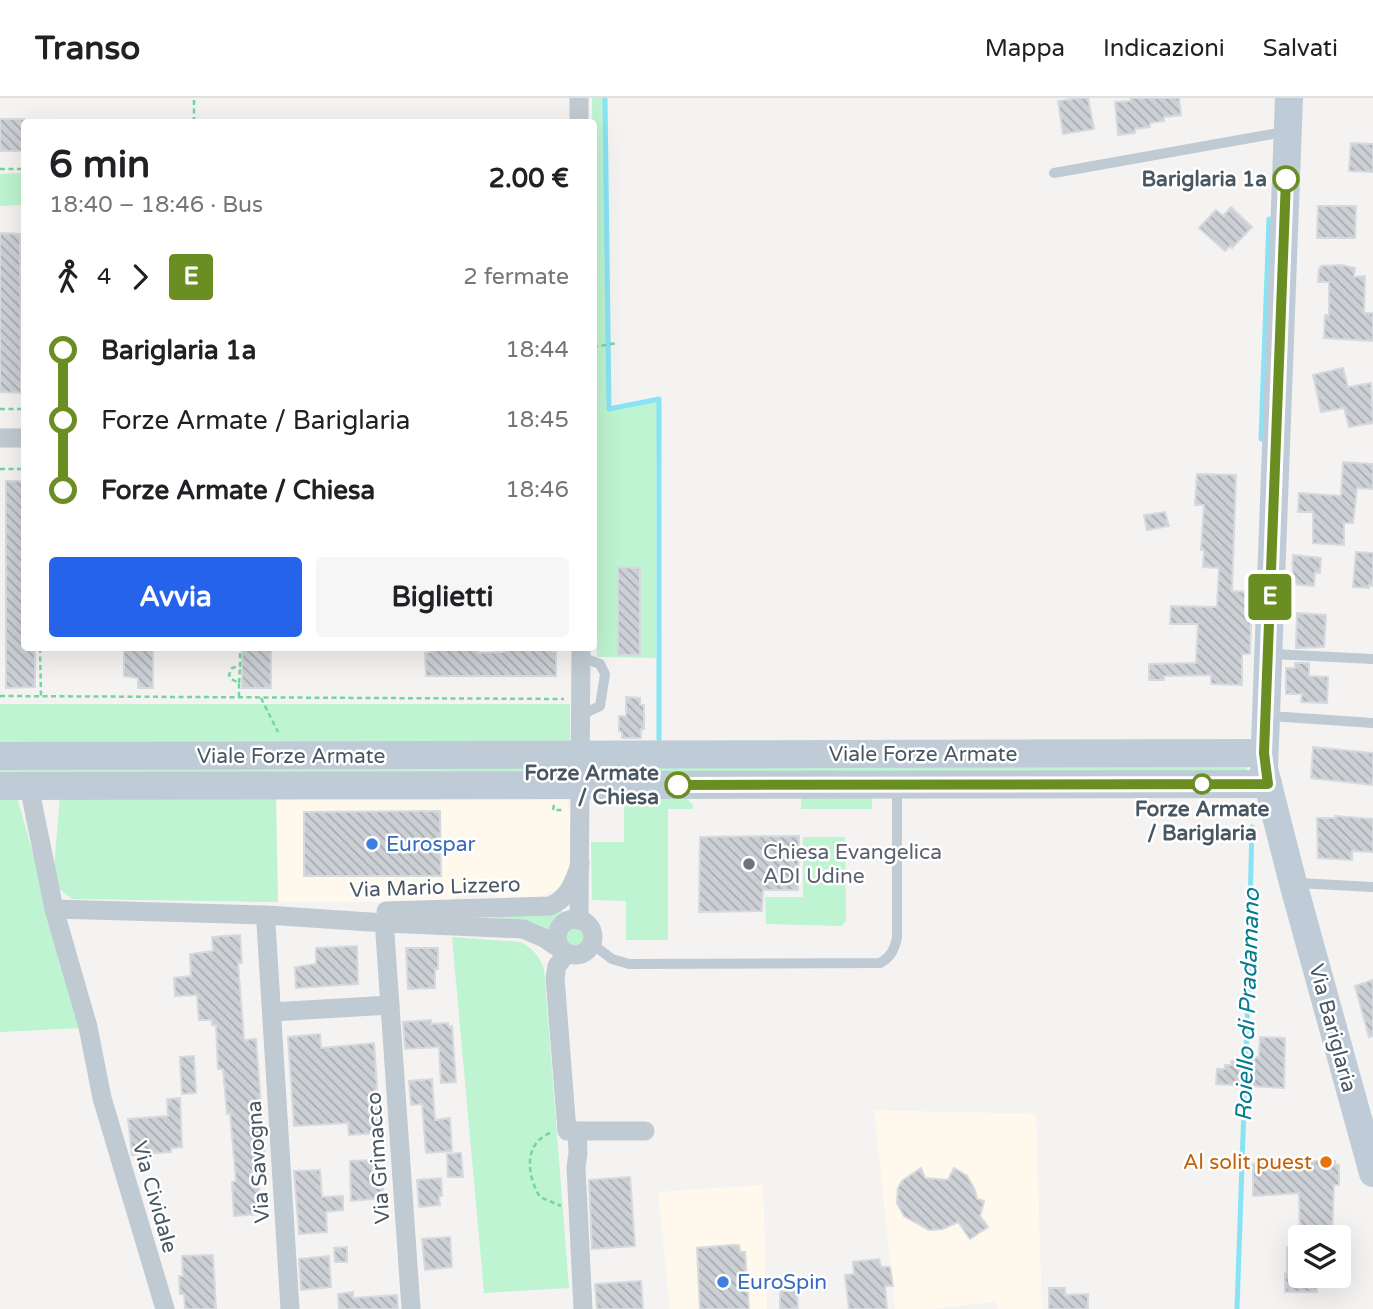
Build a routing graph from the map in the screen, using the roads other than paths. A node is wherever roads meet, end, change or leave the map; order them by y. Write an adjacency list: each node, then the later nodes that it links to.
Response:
1 (579, 98): 3 (street)
2 (1289, 98): 4 (street, Via Bariglaria)
3 (579, 119)
4 (1288, 131): 5 (lane); 9 (street, Via Bariglaria)
5 (1054, 173)
6 (0, 438): 7 (street)
7 (21, 438)
8 (581, 652): 14 (street)
9 (1268, 654): 10 (lane); 11 (street, Via Bariglaria)
10 (1373, 659)
11 (1265, 715): 12 (lane); 13 (street, Via Bariglaria)
12 (1373, 723)
13 (1264, 753): 14 (street, Viale Forze Armate); 16 (street, Via Bariglaria)
14 (581, 755): 15 (street, Viale Forze Armate); 17 (street)
15 (0, 756)
16 (1268, 784): 18 (street, Viale Forze Armate); 22 (street, Via Bariglaria)
17 (581, 785): 18 (street, Viale Forze Armate); 20 (street, Viale Forze Armate); 21 (street, Via Mario Lizzero)
18 (897, 785): 28 (lane)
19 (0, 786): 20 (street, Viale Forze Armate)
20 (29, 786): 24 (street)
21 (580, 863): 25 (street, Via Mario Lizzero); 26 (street, Via Mario Lizzero)
22 (1293, 883): 23 (lane); 32 (street, Via Bariglaria)
23 (1373, 887)
24 (54, 909): 25 (street, Via Mario Lizzero); 37 (street, Via Cividale)
25 (266, 919): 29 (street, Via Mario Lizzero); 31 (street, Via Savogna)
26 (579, 920): 28 (street, Via Mario Lizzero); 29 (street)
27 (385, 934): 30 (street, Via Grimacco)
28 (592, 944): 29 (street)
29 (565, 952): 33 (street)
30 (390, 1005): 31 (street); 39 (street, Via Grimacco)
31 (272, 1012): 38 (street, Via Savogna)
32 (1362, 1095): 35 (street, Via Bariglaria)
33 (572, 1131): 34 (street); 40 (street)
34 (645, 1131)
35 (1369, 1132): 36 (street, Via Bariglaria)
36 (1373, 1173)
37 (165, 1309)
38 (290, 1309)
39 (411, 1309)
40 (583, 1309)

